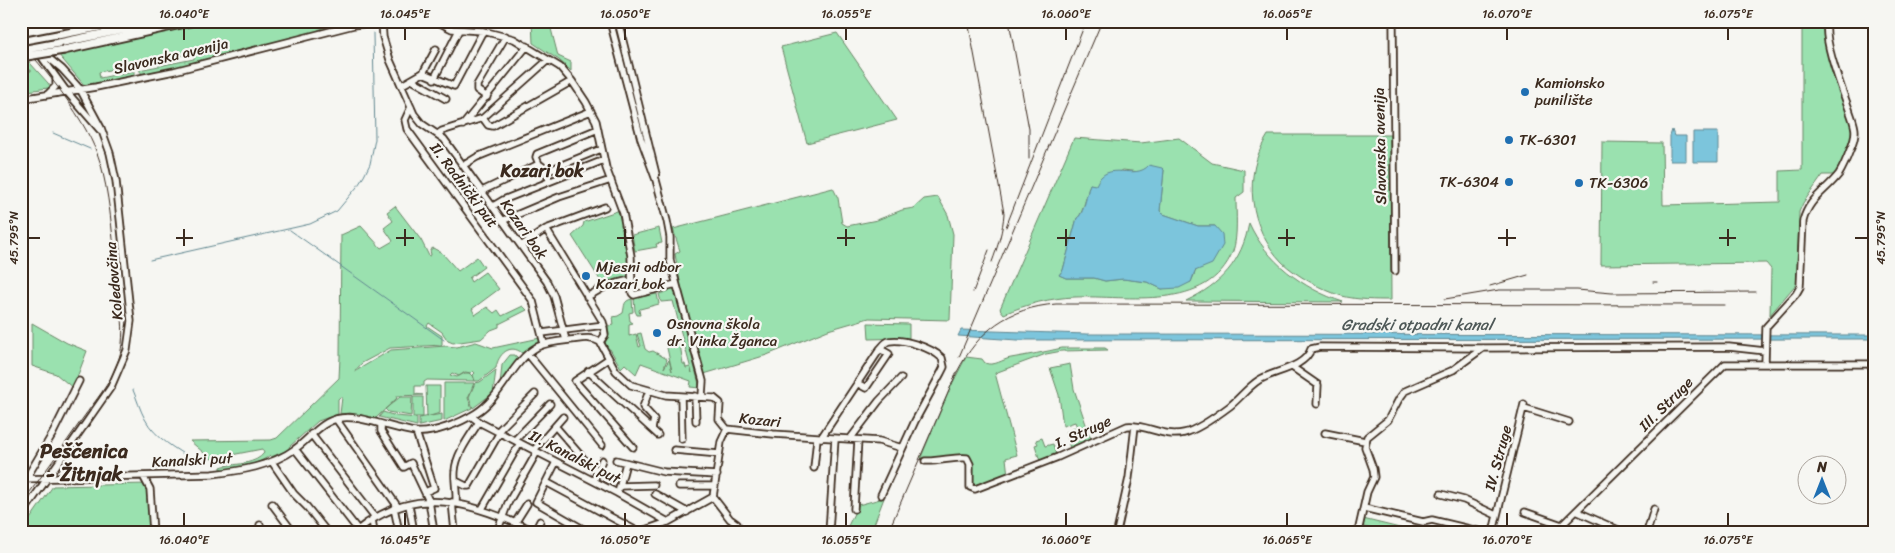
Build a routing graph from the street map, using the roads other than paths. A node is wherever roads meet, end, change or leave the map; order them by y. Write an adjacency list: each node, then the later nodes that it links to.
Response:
1 (130, 21): 19 (main road)
2 (164, 21): 22 (main road, bridge)
3 (195, 21): 23 (main road, Slavonska avenija, bridge)
4 (362, 21): 12 (street, Slavonska avenija)
5 (382, 21): 11 (street, Slavonska avenija); 17 (street, II. Radnički put)
6 (436, 21): 13 (street)
7 (610, 21): 56 (street)
8 (618, 21): 56 (street)
9 (1393, 21): 64 (street, Slavonska avenija)
10 (1828, 21): 79 (street)
11 (372, 23): 12 (street, Slavonska avenija); 17 (street, II. Radnički put)
12 (354, 25): 32 (street, Slavonska avenija)
13 (459, 30): 14 (street); 28 (street)
14 (483, 31): 16 (street); 28 (street)
15 (21, 34): 19 (street)
16 (506, 36): 20 (street); 36 (street)
17 (383, 37): 31 (street, II. Radnički put)
18 (21, 42): 19 (main road)
19 (31, 43): 26 (street, Koledovčina); 27 (street, Koledovčina)
20 (528, 46): 24 (street); 36 (street)
21 (436, 49): 25 (street)
22 (21, 50)
23 (21, 57)
24 (548, 60): 30 (street); 45 (street)
25 (423, 73): 28 (street); 29 (street)
26 (68, 75): 33 (street, Koledovčina); 34 (street)
27 (56, 77): 34 (street, Koledovčina); 35 (street)
28 (434, 79)
29 (412, 80): 31 (street); 38 (street)
30 (572, 81): 42 (street); 45 (street)
31 (402, 85): 41 (street, II. Radnički put)
32 (96, 87): 33 (street, Slavonska avenija); 39 (street)
33 (80, 90): 34 (street, Slavonska avenija); 39 (street, Koledovčina); 40 (street)
34 (67, 92): 35 (street, Slavonska avenija); 40 (street, Koledovčina)
35 (47, 95): 37 (street, Slavonska avenija)
36 (487, 97): 46 (street)
37 (21, 99)
38 (446, 99)
39 (87, 100): 44 (street, Koledovčina)
40 (78, 105): 43 (street, Koledovčina)
41 (411, 107): 49 (street, Kozari bok); 72 (street, II. Radnički put)
42 (591, 110): 47 (street); 53 (street)
43 (86, 114): 44 (street); 48 (street, Koledovčina)
44 (94, 114): 48 (street, Koledovčina)
45 (483, 118): 46 (street)
46 (463, 125): 49 (street)
47 (598, 130): 50 (street); 52 (street)
48 (103, 134): 139 (street, Koledovčina)
49 (438, 134): 53 (street, Kozari bok)
50 (601, 149): 51 (street); 54 (street)
51 (604, 160): 55 (street); 57 (street)
52 (539, 164): 54 (street); 58 (street)
53 (464, 165): 58 (street, Kozari bok)
54 (545, 172): 57 (street)
55 (610, 180): 61 (street); 65 (street)
56 (656, 180): 67 (street)
57 (550, 181): 59 (street)
58 (482, 191): 59 (street, Kozari bok)
59 (493, 206): 61 (street, Kozari bok)
60 (604, 207): 62 (street)
61 (502, 221): 63 (street, Kozari bok)
62 (546, 229): 63 (street); 69 (street)
63 (521, 246): 71 (street, Kozari bok)
64 (1395, 271)
65 (632, 274): 66 (street); 68 (street)
66 (621, 281): 68 (street); 69 (street)
67 (676, 284): 68 (street); 94 (street)
68 (632, 286)
69 (587, 297): 70 (street)
70 (604, 325): 71 (street); 74 (street)
71 (564, 330): 72 (street); 73 (street, Kozari bok)
72 (542, 333): 75 (street, II. Radnički put)
73 (566, 340): 74 (street, Kanalski put); 75 (street, Kanalski put)
74 (600, 342): 81 (street)
75 (544, 344): 80 (street, Kanalski put)
76 (1464, 348): 77 (street); 82 (street); 85 (street, I. Struge)
77 (1483, 348): 79 (street); 82 (street)
78 (880, 349): 89 (street); 89 (street); 122 (street)
79 (1765, 351): 83 (street)
80 (528, 354): 97 (street, Kanalski put); 120 (street)
81 (607, 356): 86 (street); 90 (street)
82 (1470, 356): 118 (street)
83 (1765, 363): 84 (street, III. Struge); 163 (street, III. Struge)
84 (1874, 364)
85 (1292, 367): 96 (street); 105 (street, I. Struge)
86 (588, 371): 106 (street); 121 (street)
87 (902, 378): 116 (street)
88 (79, 382): 138 (street)
89 (857, 383): 113 (street)
90 (649, 391): 92 (street); 106 (street)
91 (535, 394): 109 (street)
92 (680, 396): 93 (street); 114 (street)
93 (695, 396): 94 (street); 100 (street)
94 (702, 396): 107 (street, Kozari)
95 (550, 404): 119 (street)
96 (1317, 404)
97 (471, 416): 101 (street, II. Kanalski put); 108 (street, Kanalski put)
98 (563, 417): 104 (street)
99 (336, 419): 103 (street, Kanalski put); 111 (street, Kanalski put); 158 (street)
100 (696, 421)
101 (479, 422): 109 (street, II. Kanalski put); 140 (street)
102 (1569, 422): 166 (street, IV. Struge)
103 (381, 424): 108 (street, Kanalski put); 147 (street)
104 (555, 426): 125 (street); 134 (street)
105 (1135, 426): 131 (street, I. Struge); 192 (street)
106 (652, 429): 112 (street)
107 (727, 429): 113 (street, Kozari); 126 (street)
108 (416, 432): 147 (street)
109 (499, 432): 119 (street, II. Kanalski put); 140 (street)
110 (1325, 433): 118 (street)
111 (311, 434): 123 (street, Kanalski put); 169 (street)
112 (658, 435)
113 (819, 438): 115 (street, Kozari); 133 (street)
114 (682, 439)
115 (835, 439): 116 (street, Kozari); 191 (street)
116 (850, 439): 117 (street, Kozari)
117 (858, 440): 122 (street, Kozari); 161 (street)
118 (1365, 441): 159 (street)
119 (518, 442): 125 (street, II. Kanalski put); 160 (street)
120 (602, 445)
121 (633, 447)
122 (902, 448): 151 (street)
123 (295, 449): 129 (street, Kanalski put); 175 (street)
124 (674, 450): 126 (street)
125 (536, 451): 130 (street, II. Kanalski put); 168 (street)
126 (719, 454): 135 (street)
127 (602, 460): 134 (street)
128 (616, 460): 132 (street)
129 (272, 462): 136 (street, Kanalski put); 180 (street)
130 (556, 462): 141 (street, II. Kanalski put); 142 (street)
131 (925, 462)
132 (626, 463): 135 (street); 144 (street)
133 (814, 468)
134 (598, 471): 141 (street)
135 (717, 475): 146 (street)
136 (143, 476): 139 (street, Kanalski put); 177 (street)
137 (21, 479): 138 (street, Kanalski put)
138 (28, 479): 139 (street, Kanalski put)
139 (48, 479): 167 (street, Koledovčina)
140 (456, 481): 154 (street)
141 (594, 481): 148 (street, II. Kanalski put)
142 (546, 482): 187 (street); 188 (street)
143 (654, 485): 144 (street)
144 (620, 486): 148 (street)
145 (679, 486): 146 (street)
146 (715, 486): 152 (street)
147 (426, 492): 153 (street)
148 (617, 493): 171 (street, II. Kanalski put)
149 (655, 494): 164 (street)
150 (1441, 494): 166 (street, IV. Struge)
151 (881, 496)
152 (713, 497): 164 (street); 190 (street)
153 (429, 501): 154 (street); 157 (street); 184 (street)
154 (454, 502): 160 (street); 185 (street)
155 (272, 504): 179 (street)
156 (526, 504): 172 (street)
157 (409, 505): 158 (street); 183 (street)
158 (396, 508): 169 (street); 182 (street)
159 (1364, 508): 193 (street); 194 (street)
160 (482, 509): 168 (street)
161 (854, 509)
162 (1654, 509): 198 (street)
163 (1576, 511): 174 (street); 197 (street)
164 (687, 512): 171 (street)
165 (1525, 512): 174 (street)
166 (1496, 515): 195 (street, IV. Struge)
167 (21, 516)
168 (502, 517): 172 (street); 186 (street)
169 (374, 518): 175 (street); 181 (street)
170 (540, 521): 176 (street)
171 (668, 522): 189 (street)
172 (516, 523): 176 (street)
173 (260, 525): 178 (street)
174 (1562, 525): 196 (street)
175 (356, 531)
176 (532, 531)
177 (153, 532)
178 (264, 532)
179 (293, 532)
180 (327, 532)
181 (374, 532)
182 (399, 532)
183 (414, 532)
184 (434, 532)
185 (455, 532)
186 (497, 532)
187 (588, 532)
188 (635, 532)
189 (639, 532)
190 (735, 532)
191 (830, 532)
192 (1117, 532)
193 (1358, 532)
194 (1482, 532)
195 (1492, 532)
196 (1555, 532)
197 (1623, 532)
198 (1647, 532)

